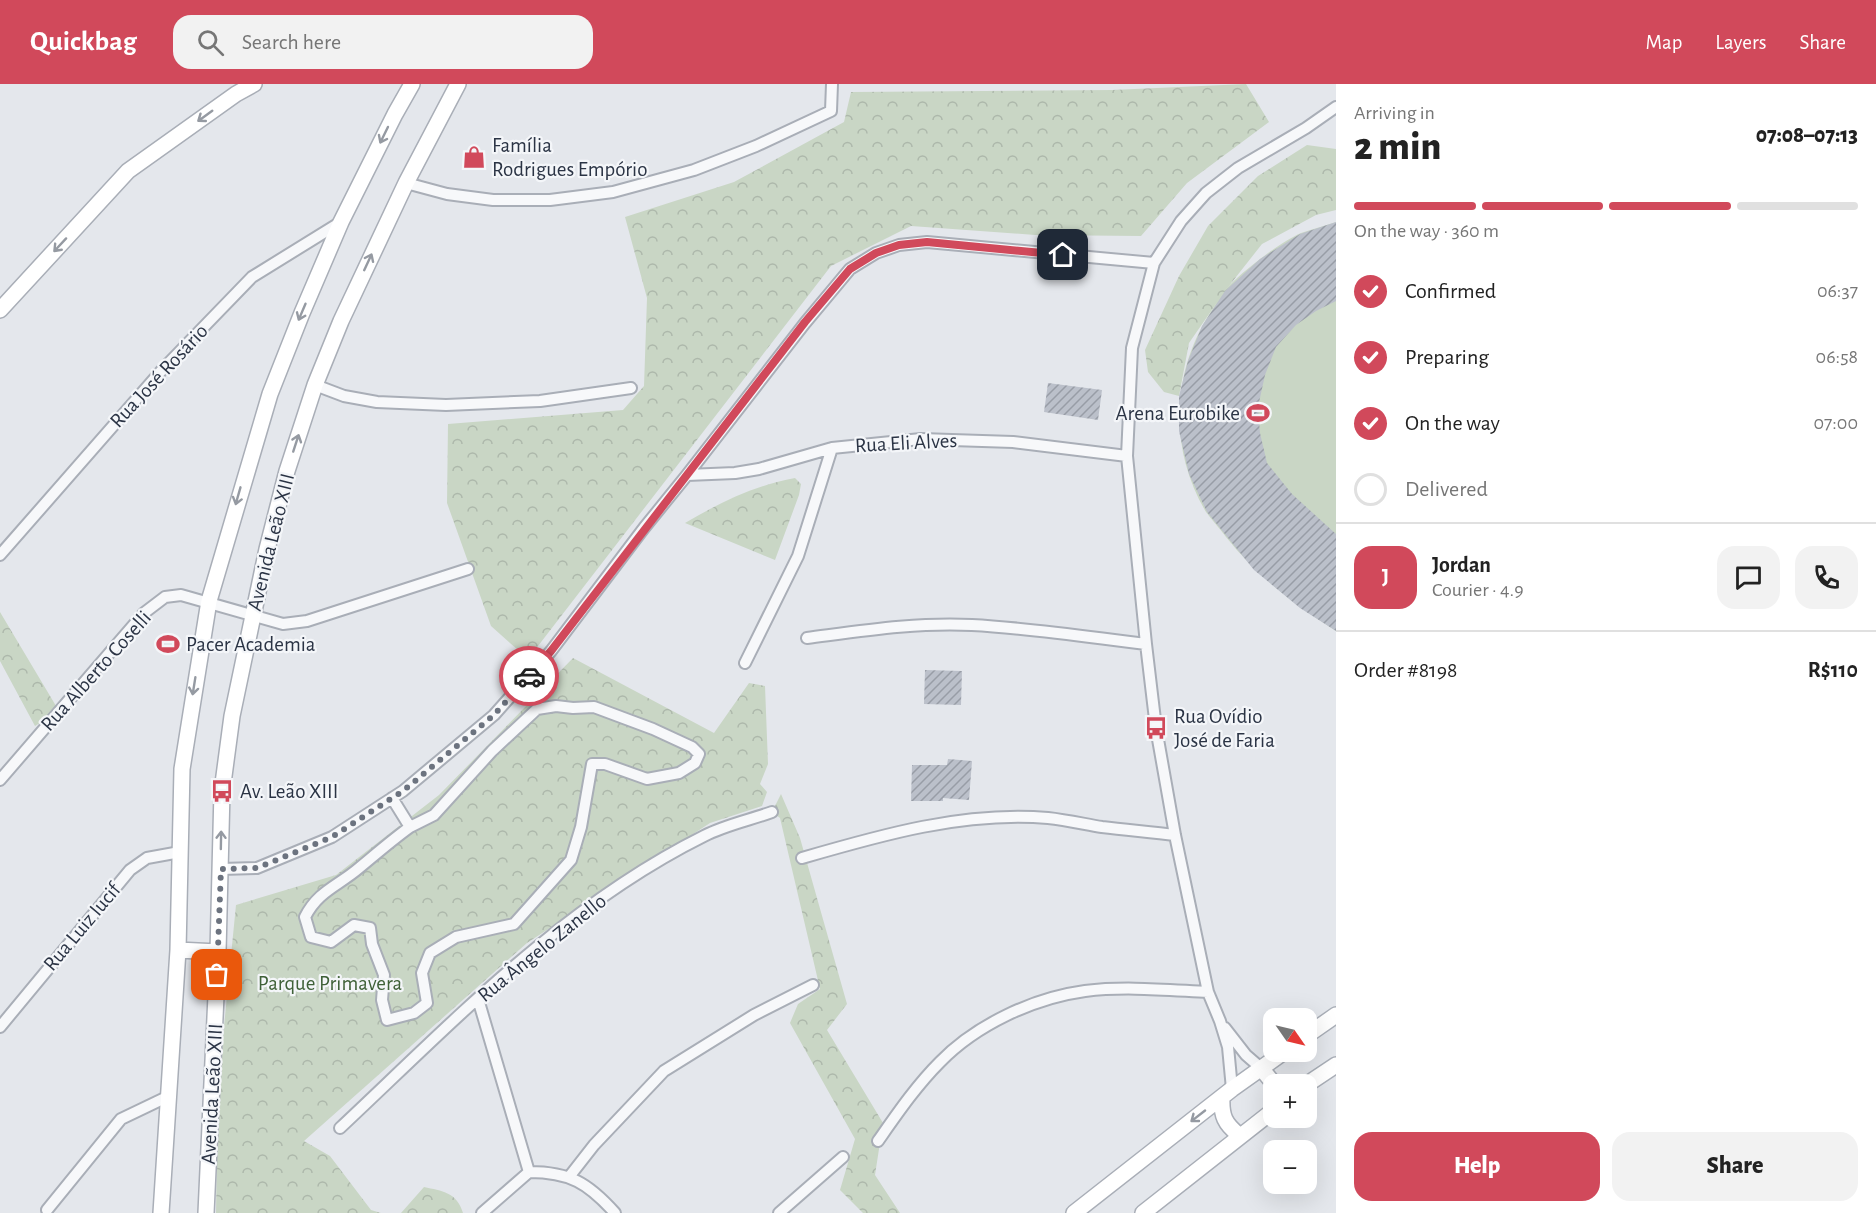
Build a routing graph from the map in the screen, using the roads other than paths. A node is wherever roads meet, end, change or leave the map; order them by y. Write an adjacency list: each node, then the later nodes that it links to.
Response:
1 (254, 84): 9 (main road, one-way to 9)
2 (412, 84): 7 (main road, Avenida Leão XIII, one-way to 7)
3 (458, 84): 6 (main road, Avenida Leão XIII)
4 (832, 84): 6 (street)
5 (1336, 107): 8 (street)
6 (406, 183): 10 (main road, Avenida Leão XIII, one-way to 6)
7 (341, 222): 15 (street, Rua José Rosário); 17 (main road, Avenida Leão XIII, one-way to 17)
8 (1154, 263): 13 (street); 14 (street)
9 (0, 310)
10 (315, 385): 11 (street); 18 (main road, Avenida Leão XIII, one-way to 10)
11 (631, 388)
12 (832, 448): 13 (street, Rua Eli Alves); 14 (street, Rua Eli Alves); 21 (street)
13 (1127, 456): 20 (street)
14 (687, 475): 23 (street)
15 (0, 555)
16 (468, 569): 18 (street, Rua Alberto Coselli)
17 (208, 601): 18 (street, Rua Alberto Coselli); 22 (street, Rua Alberto Coselli); 27 (main road, Avenida Leão XIII, one-way to 27)
18 (252, 615): 29 (main road, Avenida Leão XIII, one-way to 18)
19 (807, 638): 20 (street)
20 (1146, 644): 26 (street)
21 (745, 663)
22 (0, 780)
23 (392, 798): 25 (street); 29 (street)
24 (772, 812): 34 (street, Rua Ângelo Zanello)
25 (410, 827): 25 (street)
26 (1175, 835): 28 (street); 33 (street)
27 (180, 852): 30 (main road, Avenida Leão XIII); 37 (street, Rua Luiz Iucif)
28 (802, 858)
29 (221, 869): 31 (main road, Avenida Leão XIII)
30 (178, 950): 31 (main road); 45 (main road, Avenida Leão XIII)
31 (218, 952): 55 (main road, Avenida Leão XIII)
32 (813, 985): 52 (street)
33 (1208, 992): 36 (street); 49 (street)
34 (478, 999): 47 (street, Rua Ângelo Zanello); 51 (street)
35 (1336, 1015): 38 (main road)
36 (1220, 1021): 41 (street); 44 (street)
37 (0, 1027)
38 (1317, 1028)
39 (1270, 1062): 41 (main road)
40 (1336, 1065): 43 (main road)
41 (1261, 1068): 42 (main road); 44 (main road)
42 (1266, 1074)
43 (1317, 1078)
44 (1227, 1093): 48 (main road); 59 (main road, one-way to 59)
45 (168, 1096): 53 (street); 54 (main road, Avenida Leão XIII)
46 (1263, 1118): 48 (main road)
47 (340, 1128)
48 (1239, 1135): 60 (main road)
49 (878, 1142)
50 (843, 1156): 58 (street)
51 (529, 1172): 52 (street); 56 (street)
52 (569, 1177): 57 (street)
53 (47, 1210)
54 (161, 1213)
55 (206, 1213)
56 (482, 1213)
57 (615, 1213)
58 (779, 1213)
59 (1074, 1213)
60 (1143, 1213)

